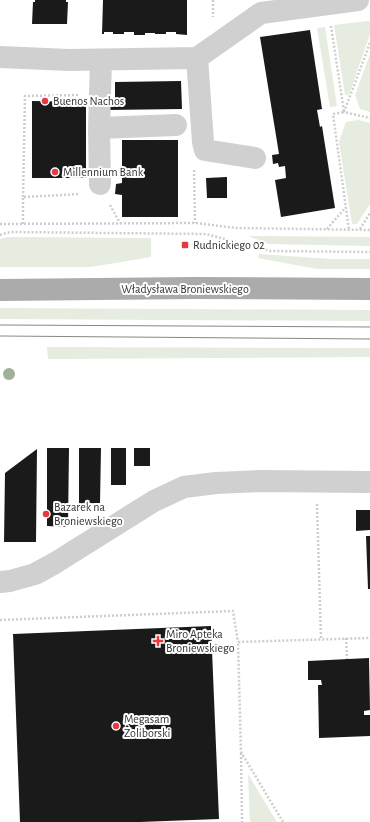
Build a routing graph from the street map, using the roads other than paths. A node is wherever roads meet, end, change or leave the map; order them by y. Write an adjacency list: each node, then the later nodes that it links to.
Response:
1 (358, 0): 3 (lane)
2 (0, 57): 4 (lane)
3 (197, 58): 4 (lane); 7 (lane)
4 (101, 60): 6 (lane)
5 (176, 125): 6 (lane)
6 (99, 128): 8 (lane)
7 (255, 158)
8 (93, 189)
9 (370, 289): 10 (main road, Władysława Broniewskiego)
10 (0, 290)
11 (370, 482): 12 (lane)
12 (0, 582)

